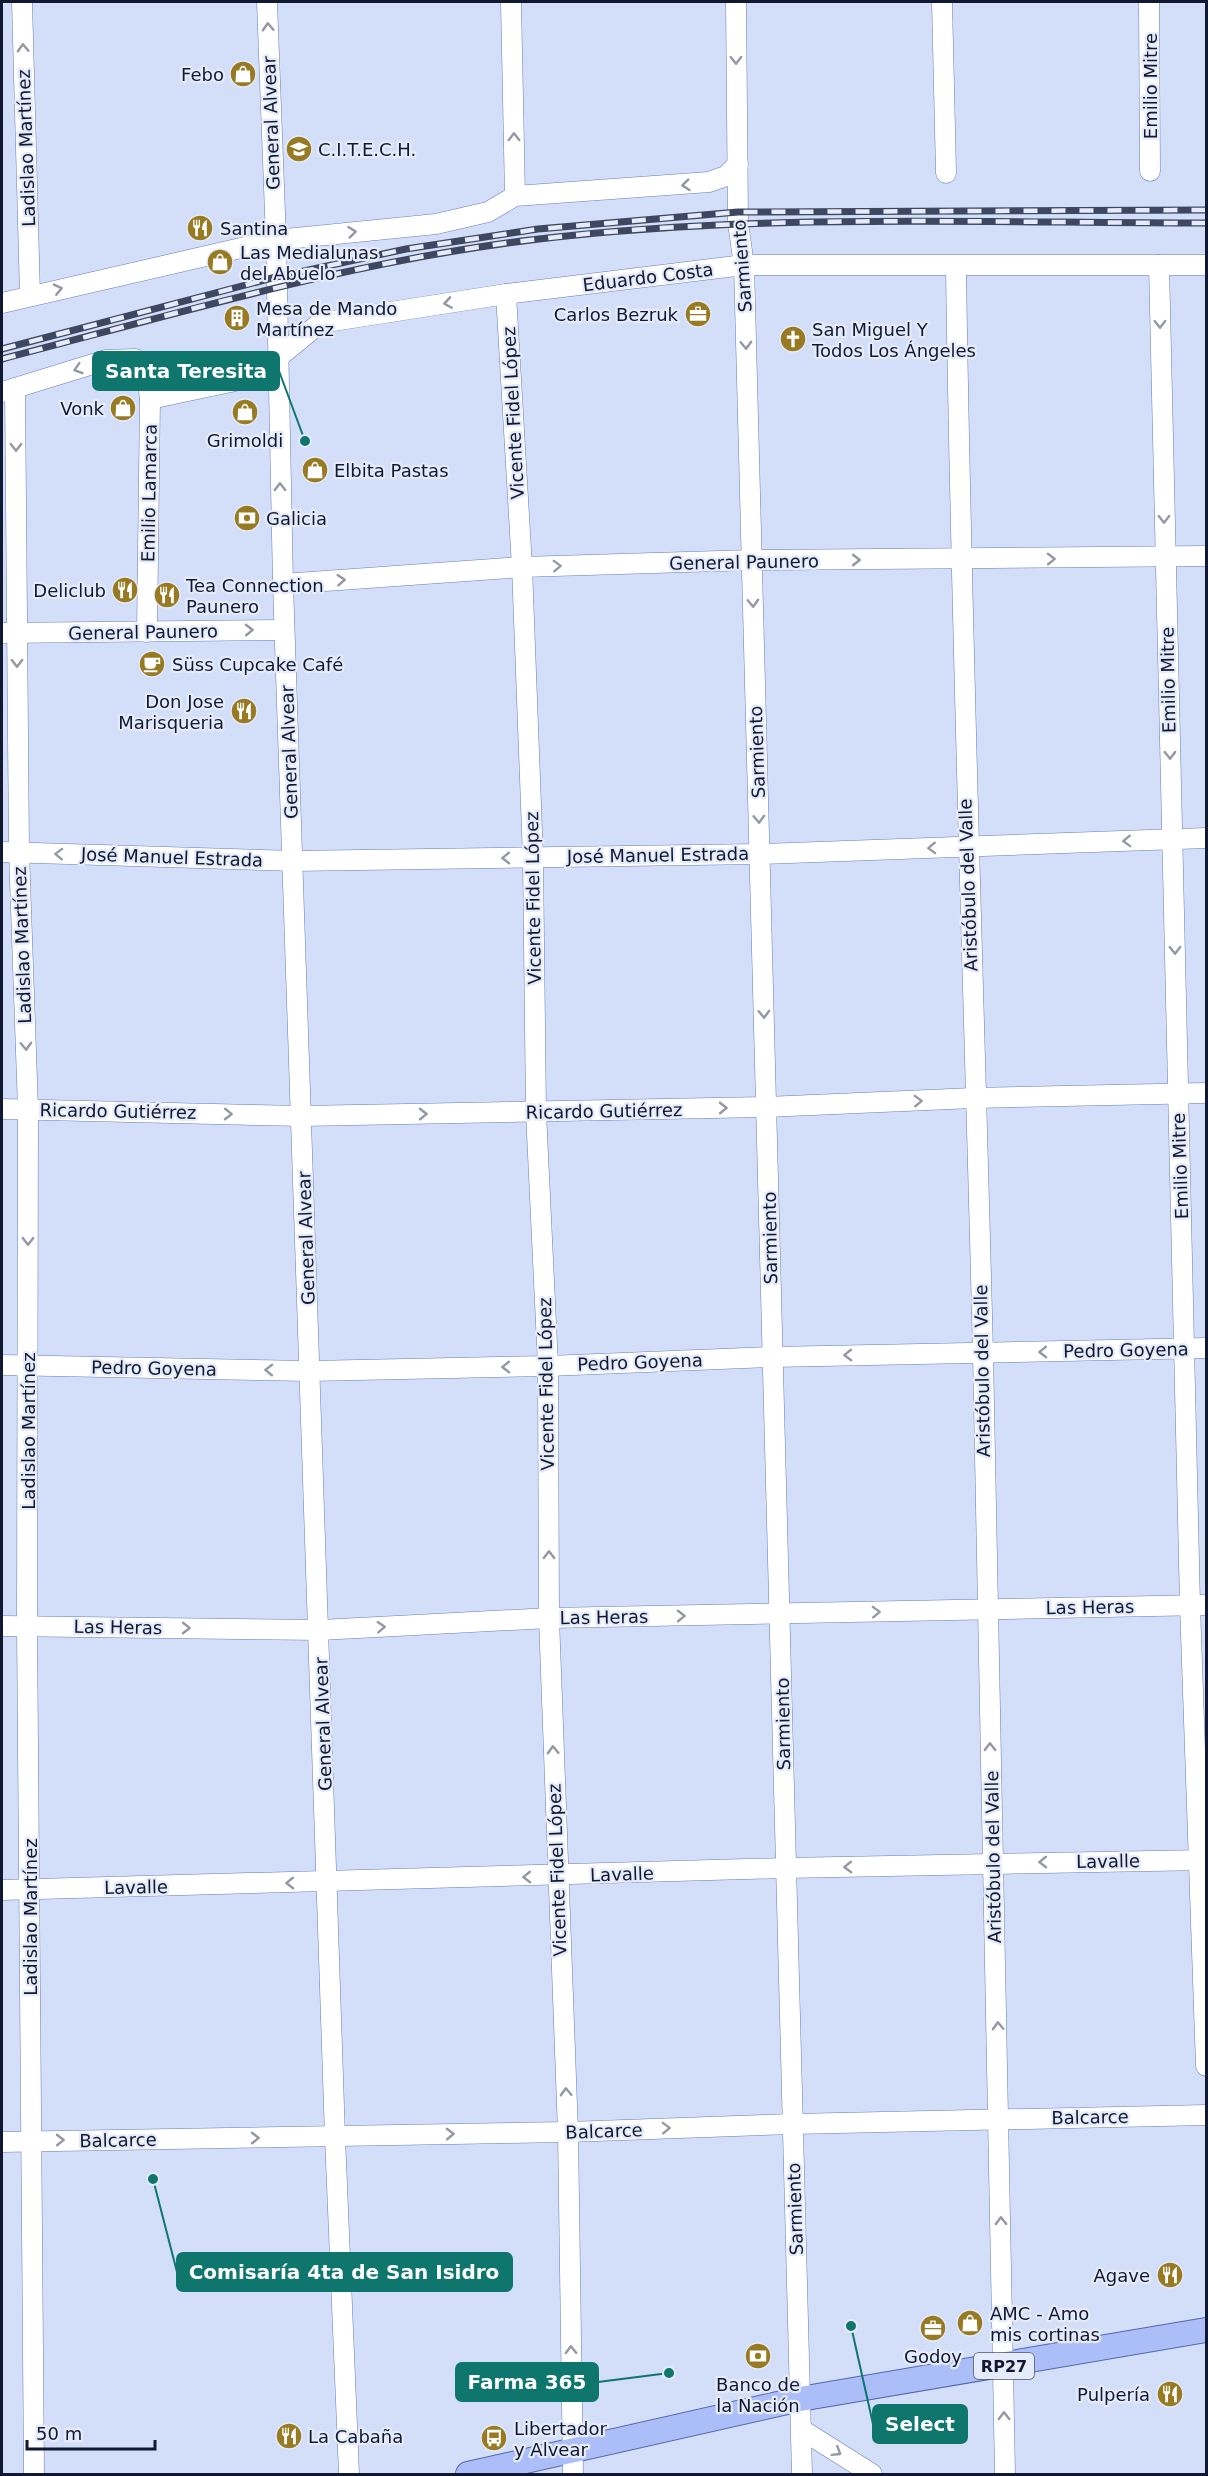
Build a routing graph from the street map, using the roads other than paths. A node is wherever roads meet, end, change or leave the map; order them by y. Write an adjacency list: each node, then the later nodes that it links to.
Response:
1 (22, 2): 17 (street, Ladislao Martínez, one-way to 1)
2 (267, 2): 11 (street, General Alvear, one-way to 2)
3 (511, 2): 10 (street, one-way to 3)
4 (736, 2): 7 (street, Sarmiento, one-way to 7)
5 (942, 2): 9 (street)
6 (1149, 2): 8 (street, Emilio Mitre)
7 (738, 164): 10 (street, one-way to 10); 14 (street, Sarmiento)
8 (1150, 171)
9 (946, 173)
10 (515, 196): 11 (street, one-way to 10)
11 (276, 240): 17 (street, one-way to 11); 19 (street, General Alvear)
12 (1159, 265): 13 (street, Eduardo Costa); 15 (street, Eduardo Costa); 23 (street, Emilio Mitre, one-way to 23)
13 (1206, 265)
14 (744, 266): 15 (street, Eduardo Costa); 16 (street, Eduardo Costa); 24 (street, Sarmiento, one-way to 24)
15 (956, 267): 25 (street, Aristóbulo del Valle)
16 (506, 294): 19 (street, Eduardo Costa, one-way to 19); 26 (street, Vicente Fidel López)
17 (30, 295): 18 (street)
18 (2, 303)
19 (278, 358): 21 (street, Eduardo Costa); 27 (street, General Alvear, one-way to 19)
20 (8, 390): 21 (street, Emilio Lamarca, one-way to 20); 30 (street, Ladislao Martínez, one-way to 30)
21 (150, 399): 29 (street, Emilio Lamarca)
22 (1206, 556): 23 (street, General Paunero)
23 (1165, 557): 25 (street, General Paunero, one-way to 23); 32 (street, Emilio Mitre, one-way to 32)
24 (752, 560): 25 (street, General Paunero, one-way to 25); 26 (street, General Paunero, one-way to 24); 35 (street, Sarmiento, one-way to 35)
25 (960, 560): 33 (street, Aristóbulo del Valle)
26 (522, 567): 27 (street, General Paunero, one-way to 26); 36 (street, Vicente Fidel López)
27 (283, 584): 28 (street, General Alvear)
28 (284, 630): 29 (street, General Paunero, one-way to 28); 37 (street, General Alvear)
29 (147, 632): 30 (street, General Paunero)
30 (9, 633): 34 (street, Ladislao Martínez, one-way to 34)
31 (1206, 838): 32 (street, José Manuel Estrada)
32 (1172, 839): 33 (street, José Manuel Estrada, one-way to 33); 39 (street, Emilio Mitre, one-way to 39)
33 (967, 847): 35 (street, José Manuel Estrada, one-way to 35); 40 (street, Aristóbulo del Valle)
34 (10, 852): 37 (street, José Manuel Estrada, one-way to 34); 43 (street, Ladislao Martínez, one-way to 43)
35 (760, 854): 36 (street, José Manuel Estrada); 41 (street, Sarmiento, one-way to 41)
36 (533, 858): 37 (street, José Manuel Estrada, one-way to 37); 44 (street, Vicente Fidel López)
37 (294, 861): 45 (street, General Alvear)
38 (1206, 1093): 39 (street, Ricardo Gutiérrez)
39 (1178, 1094): 40 (street, Ricardo Gutiérrez); 47 (street, Emilio Mitre)
40 (974, 1098): 41 (street, Ricardo Gutiérrez, one-way to 40); 48 (street, Aristóbulo del Valle)
41 (766, 1107): 44 (street, Ricardo Gutiérrez, one-way to 41); 49 (street, Sarmiento)
42 (2, 1109): 43 (street, Ricardo Gutiérrez)
43 (28, 1109): 45 (street, Ricardo Gutiérrez, one-way to 45); 51 (street, Ladislao Martínez, one-way to 51)
44 (536, 1112): 45 (street, Ricardo Gutiérrez, one-way to 44); 52 (street, Vicente Fidel López)
45 (302, 1116): 53 (street, General Alvear)
46 (1206, 1348): 47 (street, Pedro Goyena)
47 (1185, 1349): 48 (street, Pedro Goyena, one-way to 48); 54 (street, Emilio Mitre)
48 (983, 1353): 49 (street, Pedro Goyena, one-way to 49); 55 (street, Aristóbulo del Valle)
49 (773, 1357): 52 (street, Pedro Goyena); 56 (street, Sarmiento)
50 (2, 1365): 51 (street, Pedro Goyena)
51 (28, 1366): 53 (street, Pedro Goyena, one-way to 51); 59 (street, Ladislao Martínez)
52 (548, 1366): 53 (street, Pedro Goyena, one-way to 53); 57 (street, Vicente Fidel López, one-way to 52)
53 (310, 1371): 60 (street, General Alvear)
54 (1198, 1605): 55 (street, Las Heras); 61 (street, Emilio Mitre)
55 (987, 1608): 56 (street, Las Heras, one-way to 55); 62 (street, Aristóbulo del Valle, one-way to 55)
56 (780, 1614): 57 (street, Las Heras, one-way to 56); 63 (street, Sarmiento)
57 (549, 1618): 60 (street, Las Heras, one-way to 57); 64 (street, Vicente Fidel López, one-way to 57)
58 (2, 1626): 59 (street, Las Heras)
59 (27, 1626): 60 (street, Las Heras, one-way to 60); 67 (street, Ladislao Martínez)
60 (320, 1630): 65 (street, General Alvear)
61 (1204, 1860): 62 (street, Lavalle, one-way to 62); 68 (street, Emilio Mitre)
62 (993, 1863): 63 (street, Lavalle, one-way to 63); 70 (street, Aristóbulo del Valle, one-way to 62)
63 (786, 1868): 64 (street, Lavalle); 71 (street, Sarmiento)
64 (557, 1876): 65 (street, Lavalle, one-way to 65); 72 (street, Vicente Fidel López, one-way to 64)
65 (328, 1882): 67 (street, Lavalle, one-way to 67); 73 (street, General Alvear)
66 (2, 1890): 67 (street, Lavalle)
67 (30, 1890): 74 (street, Ladislao Martínez)
68 (1206, 2066)
69 (1206, 2115): 70 (street, Balcarce)
70 (1000, 2119): 71 (street, Balcarce); 77 (street, Aristóbulo del Valle, one-way to 70)
71 (793, 2124): 72 (street, Balcarce, one-way to 71); 78 (street, Sarmiento)
72 (568, 2132): 73 (street, Balcarce, one-way to 72); 80 (street, Vicente Fidel López, one-way to 72)
73 (335, 2137): 74 (street, Balcarce, one-way to 73); 82 (street, General Alvear)
74 (31, 2141): 75 (street, Balcarce); 81 (street, Ladislao Martínez)
75 (2, 2142)
76 (1206, 2330): 77 (main road, RP27)
77 (1003, 2366): 78 (main road, RP27); 87 (street, Aristóbulo del Valle, one-way to 77)
78 (800, 2399): 79 (street, Sarmiento); 80 (main road, RP27)
79 (802, 2430): 85 (street, Sarmiento); 86 (street, one-way to 86)
80 (573, 2450): 83 (main road, RP27); 84 (street, Vicente Fidel López)
81 (33, 2475)
82 (349, 2475)
83 (468, 2475)
84 (573, 2475)
85 (802, 2475)
86 (872, 2475)
87 (1005, 2475)

